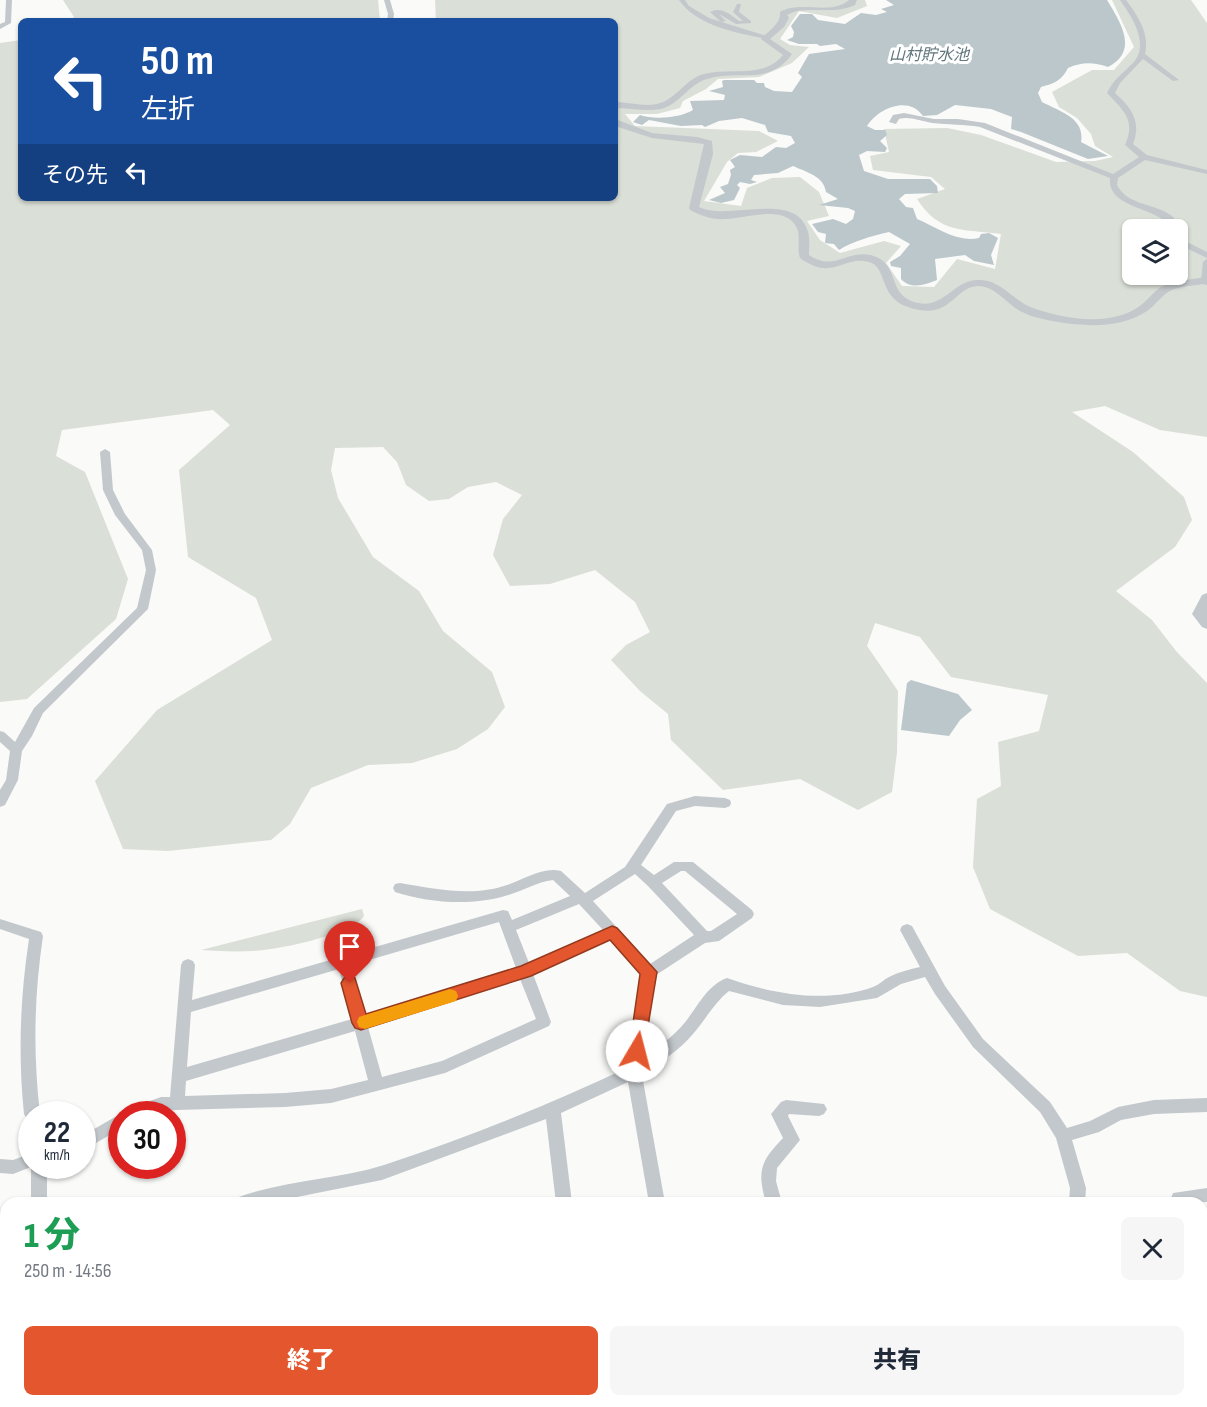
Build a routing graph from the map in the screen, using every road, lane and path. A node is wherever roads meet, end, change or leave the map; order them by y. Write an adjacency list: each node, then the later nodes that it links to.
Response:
1 (387, 0): 7 (street)
2 (682, 0): 9 (street)
3 (853, 0): 10 (street)
4 (1124, 0): 11 (street)
5 (5, 2): 8 (street)
6 (739, 5): 9 (street)
7 (390, 18)
8 (0, 27)
9 (728, 28): 10 (street)
10 (767, 37): 13 (street)
11 (1143, 56): 12 (street); 16 (street)
12 (1175, 80)
13 (618, 105)
14 (893, 122): 18 (street)
15 (618, 124): 23 (street)
16 (1144, 157): 17 (street); 18 (street)
17 (1207, 172)
18 (1114, 177): 19 (street)
19 (1170, 219)
20 (1188, 246): 21 (street)
21 (1207, 255)
22 (1207, 262): 23 (street)
23 (1206, 281)
24 (105, 452): 28 (street)
25 (1207, 598): 26 (street)
26 (1207, 624)
27 (0, 735): 28 (street)
28 (16, 750): 29 (street)
29 (0, 802)
30 (725, 803): 31 (street)
31 (634, 866): 32 (street); 34 (street)
32 (653, 882): 39 (street); 39 (street)
33 (400, 888): 34 (street)
34 (582, 899): 36 (street); 38 (street)
35 (0, 924): 50 (street)
36 (508, 927): 40 (street); 43 (street)
37 (907, 930): 42 (street)
38 (612, 932): 43 (street); 44 (street)
39 (703, 937): 44 (street)
40 (344, 962): 45 (street); 46 (street)
41 (188, 965): 45 (street)
42 (928, 970): 47 (street); 56 (street)
43 (526, 971): 46 (street); 49 (street)
44 (649, 972): 47 (street)
45 (185, 1008): 48 (street)
46 (361, 1023): 48 (street); 49 (street)
47 (634, 1072): 55 (street); 64 (street)
48 (180, 1076): 51 (street)
49 (376, 1084): 52 (street)
50 (31, 1101)
51 (177, 1101)
52 (186, 1103)
53 (1207, 1105): 56 (street)
54 (819, 1109): 65 (street)
55 (553, 1110): 62 (street); 63 (street)
56 (1063, 1136): 66 (street)
57 (0, 1166): 58 (street)
58 (18, 1167)
59 (40, 1179): 61 (street)
60 (1207, 1195): 67 (street)
61 (39, 1197)
62 (289, 1197)
63 (563, 1197)
64 (656, 1197)
65 (772, 1197)
66 (1077, 1197)
67 (1188, 1197)

